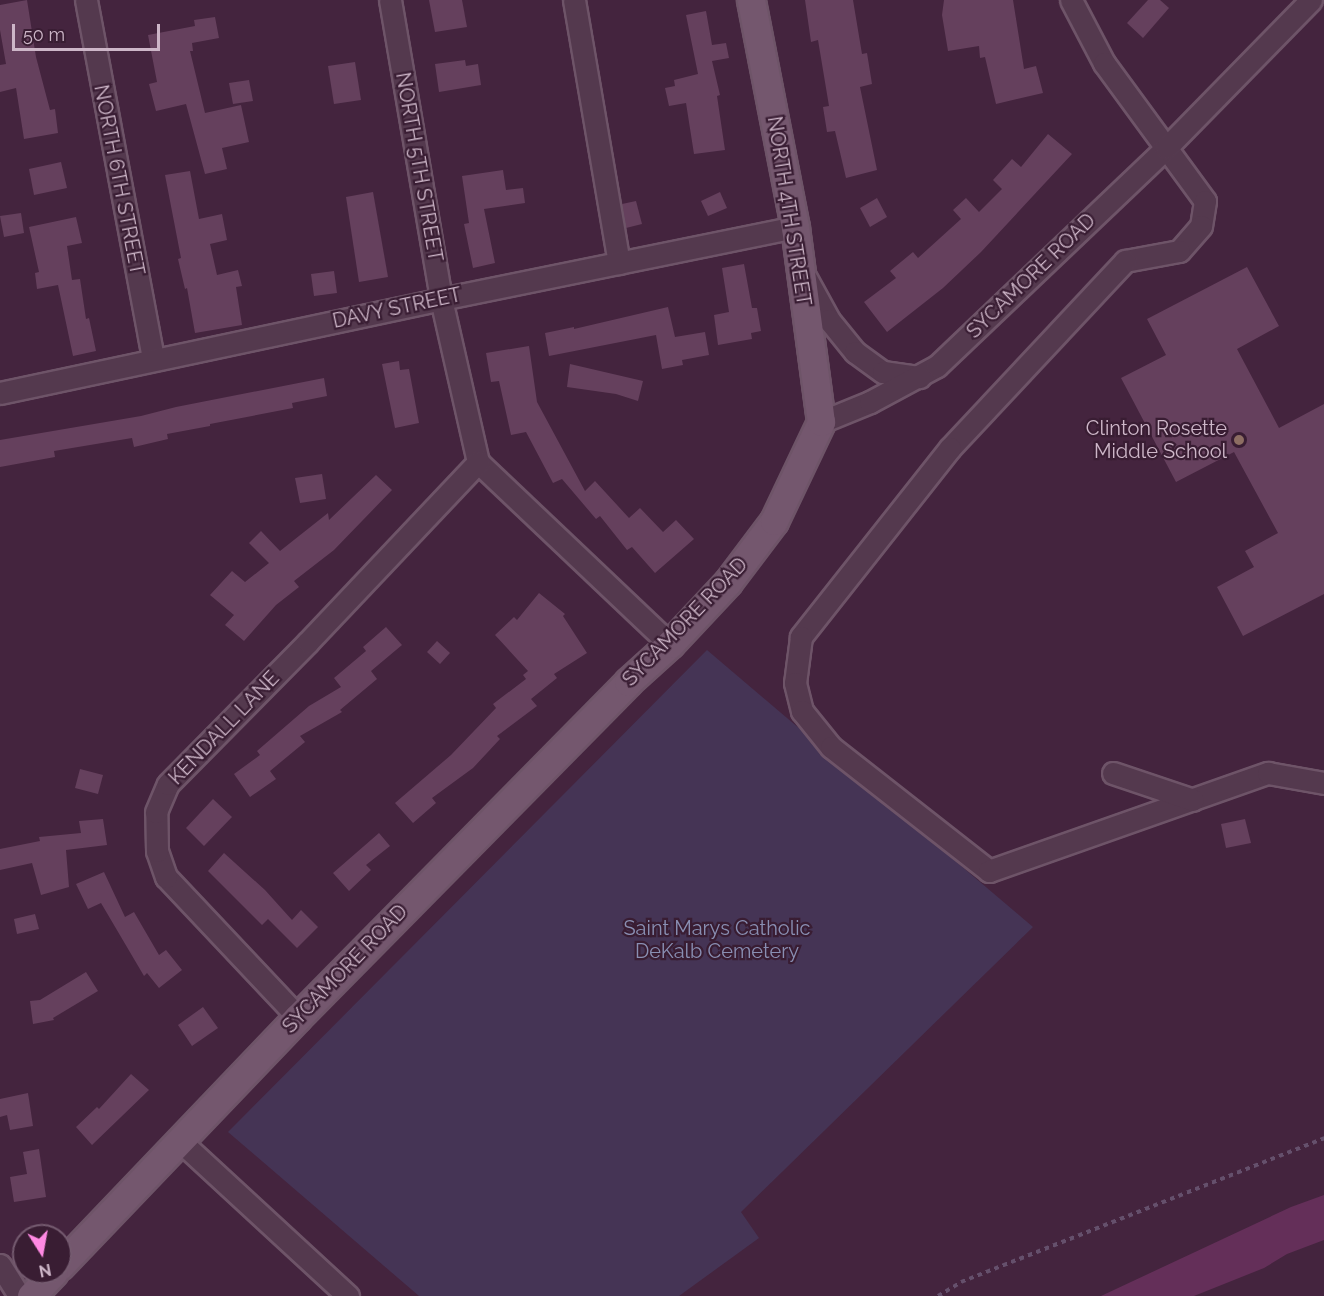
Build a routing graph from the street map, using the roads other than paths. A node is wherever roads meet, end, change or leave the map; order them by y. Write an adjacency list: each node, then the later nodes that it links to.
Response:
1 (86, 0): 12 (street, NORTH 6TH STREET)
2 (390, 0): 11 (street, NORTH 5TH STREET)
3 (574, 0): 9 (street)
4 (751, 0): 8 (main road, NORTH 4TH STREET)
5 (1071, 0): 7 (street)
6 (1311, 0): 7 (street, SYCAMORE ROAD)
7 (1166, 148): 13 (street, SYCAMORE ROAD); 20 (street)
8 (795, 227): 9 (street, DAVY STREET); 10 (main road, NORTH 4TH STREET)
9 (620, 263): 11 (street, DAVY STREET)
10 (800, 267): 13 (street); 15 (main road, NORTH 4TH STREET)
11 (441, 299): 12 (street, DAVY STREET); 16 (street, NORTH 5TH STREET)
12 (153, 359): 14 (street, DAVY STREET)
13 (920, 377): 15 (street, SYCAMORE ROAD)
14 (0, 393)
15 (820, 422): 17 (main road, SYCAMORE ROAD)
16 (478, 462): 17 (street); 21 (street, KENDALL LANE)
17 (670, 644): 21 (main road, SYCAMORE ROAD)
18 (1113, 773): 20 (street)
19 (1324, 783): 20 (street)
20 (1193, 800)
21 (298, 1017): 22 (main road, SYCAMORE ROAD)
22 (180, 1141): 23 (main road, SYCAMORE ROAD); 28 (street)
23 (72, 1254)
24 (0, 1265): 26 (street)
25 (42, 1284): 27 (main road)
26 (20, 1296)
27 (31, 1296)
28 (348, 1296)

